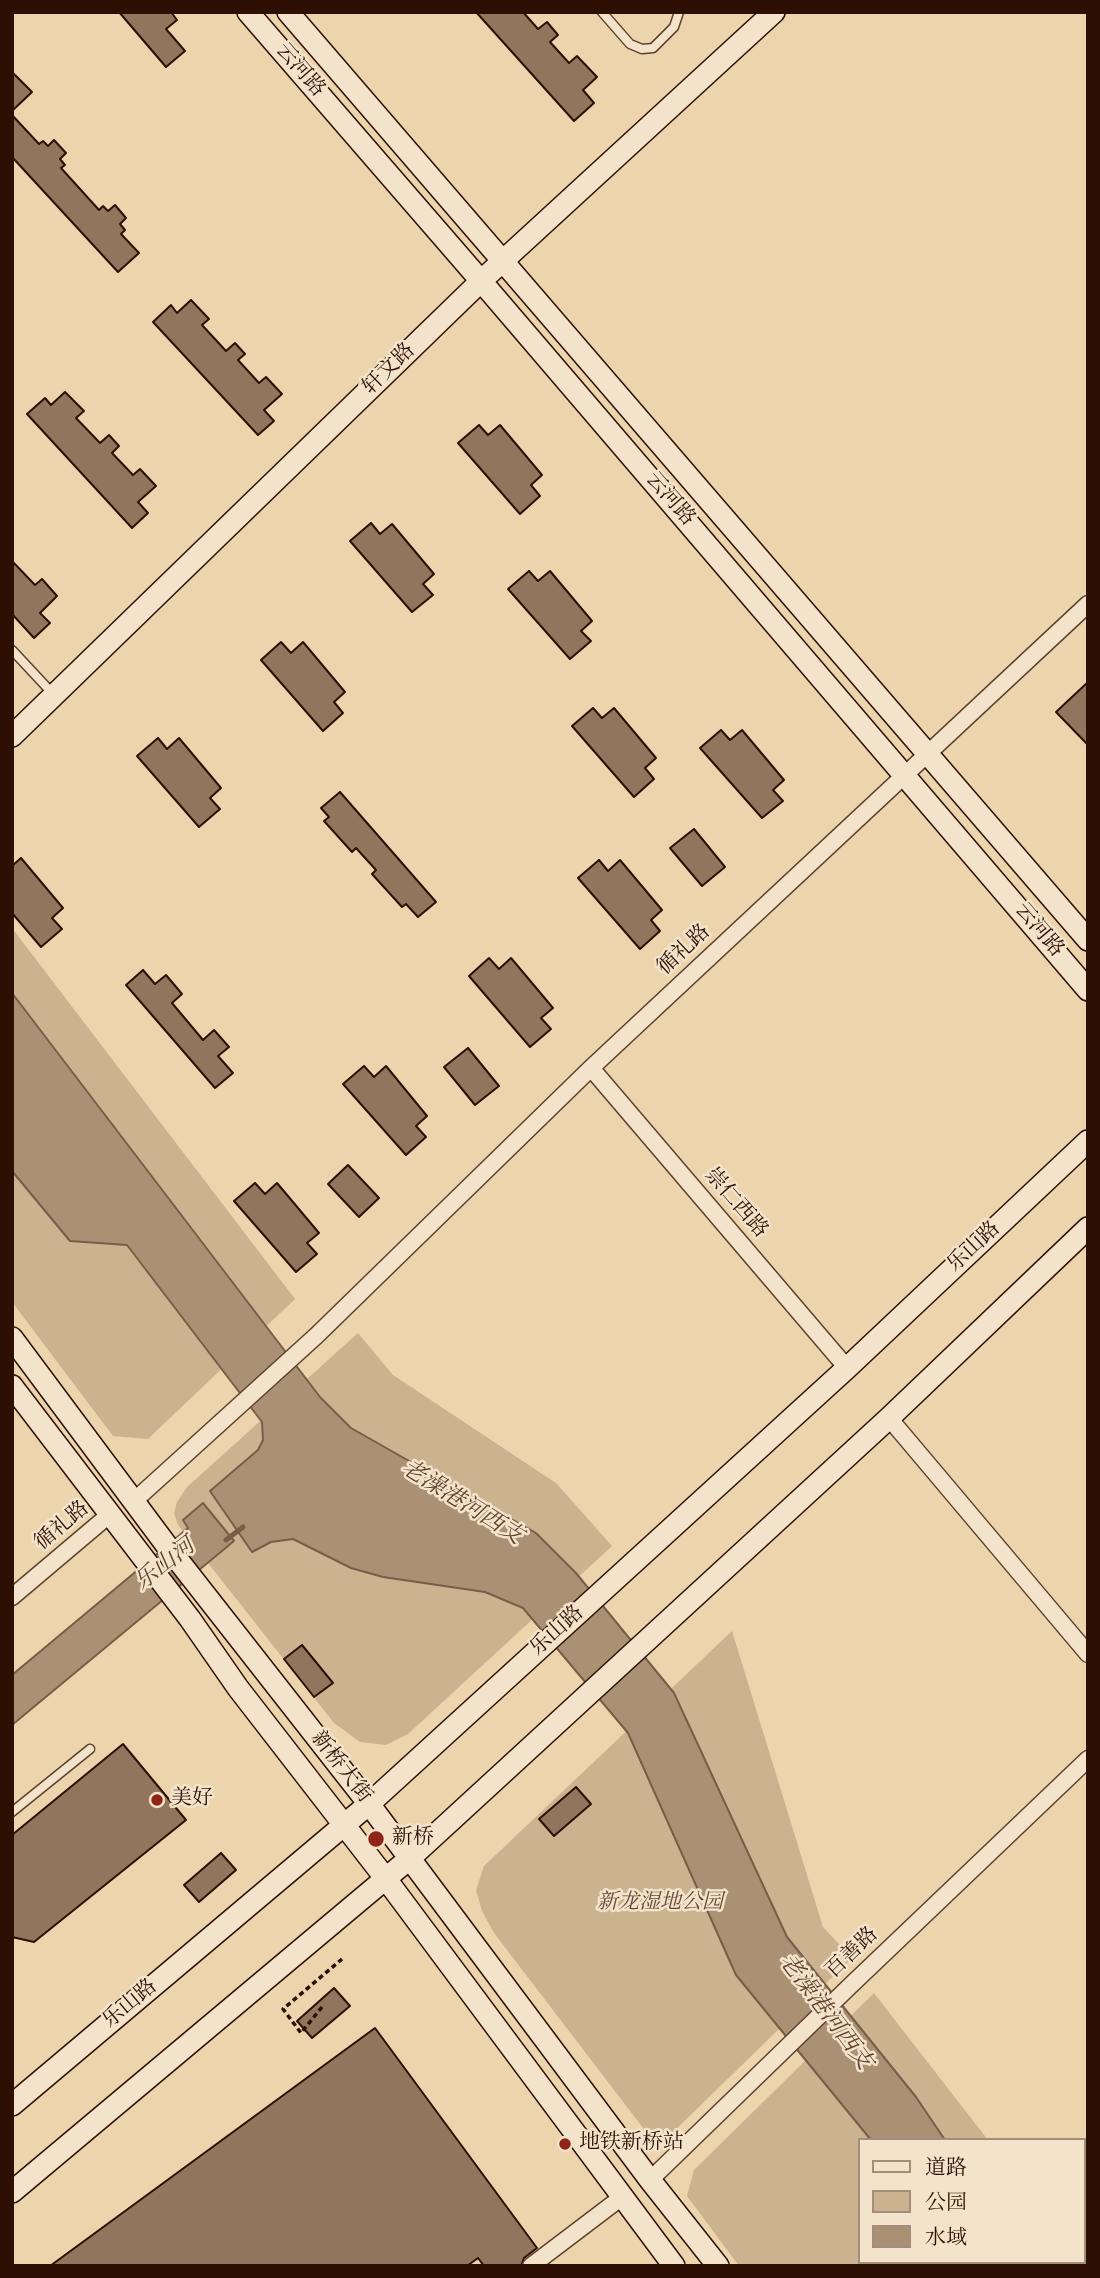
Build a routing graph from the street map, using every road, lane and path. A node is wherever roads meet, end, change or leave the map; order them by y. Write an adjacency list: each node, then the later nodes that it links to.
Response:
1 (248, 12): 7 (street, 云河路)
2 (288, 12): 6 (street, 云河路)
3 (602, 12): 4 (lane)
4 (679, 12)
5 (774, 12): 6 (street, 轩文路)
6 (502, 263): 7 (street, 轩文路); 12 (street, 云河路)
7 (481, 281): 10 (street, 轩文路); 13 (street, 云河路)
8 (1088, 604): 12 (street, 循礼路)
9 (12, 650): 10 (lane)
10 (54, 695): 11 (street, 轩文路)
11 (12, 736)
12 (928, 754): 13 (street, 循礼路); 14 (street, 云河路)
13 (905, 774): 15 (street, 云河路); 16 (street, 循礼路)
14 (1088, 940)
15 (1088, 990)
16 (590, 1068): 20 (street, 崇仁西路); 23 (street, 循礼路)
17 (1088, 1141): 20 (street, 乐山路)
18 (1088, 1228): 22 (street)
19 (12, 1338): 23 (street, 新桥大街)
20 (848, 1368): 29 (street, 乐山路)
21 (12, 1386): 24 (street, 新桥大街)
22 (889, 1418): 26 (street); 32 (street)
23 (134, 1501): 29 (street, 新桥大街)
24 (109, 1516): 25 (street, 循礼路); 31 (street, 新桥大街)
25 (12, 1597)
26 (1088, 1654)
27 (90, 1749): 30 (lane)
28 (1088, 1759): 37 (street, 百善路)
29 (369, 1804): 31 (street, 乐山路); 32 (street, 新桥大街)
30 (12, 1812)
31 (344, 1824): 33 (street, 新桥大街); 36 (street, 乐山路)
32 (409, 1859): 33 (street); 37 (street, 新桥大街)
33 (386, 1879): 38 (street); 39 (street, 新桥大街)
34 (342, 1959): 35 (path)
35 (322, 2007)
36 (12, 2105)
37 (650, 2180): 43 (street, 新桥大街)
38 (12, 2192)
39 (622, 2197): 41 (street); 42 (street, 新桥大街)
40 (1088, 2263): 44 (street)
41 (531, 2266)
42 (674, 2266)
43 (718, 2266)
44 (1083, 2266)

